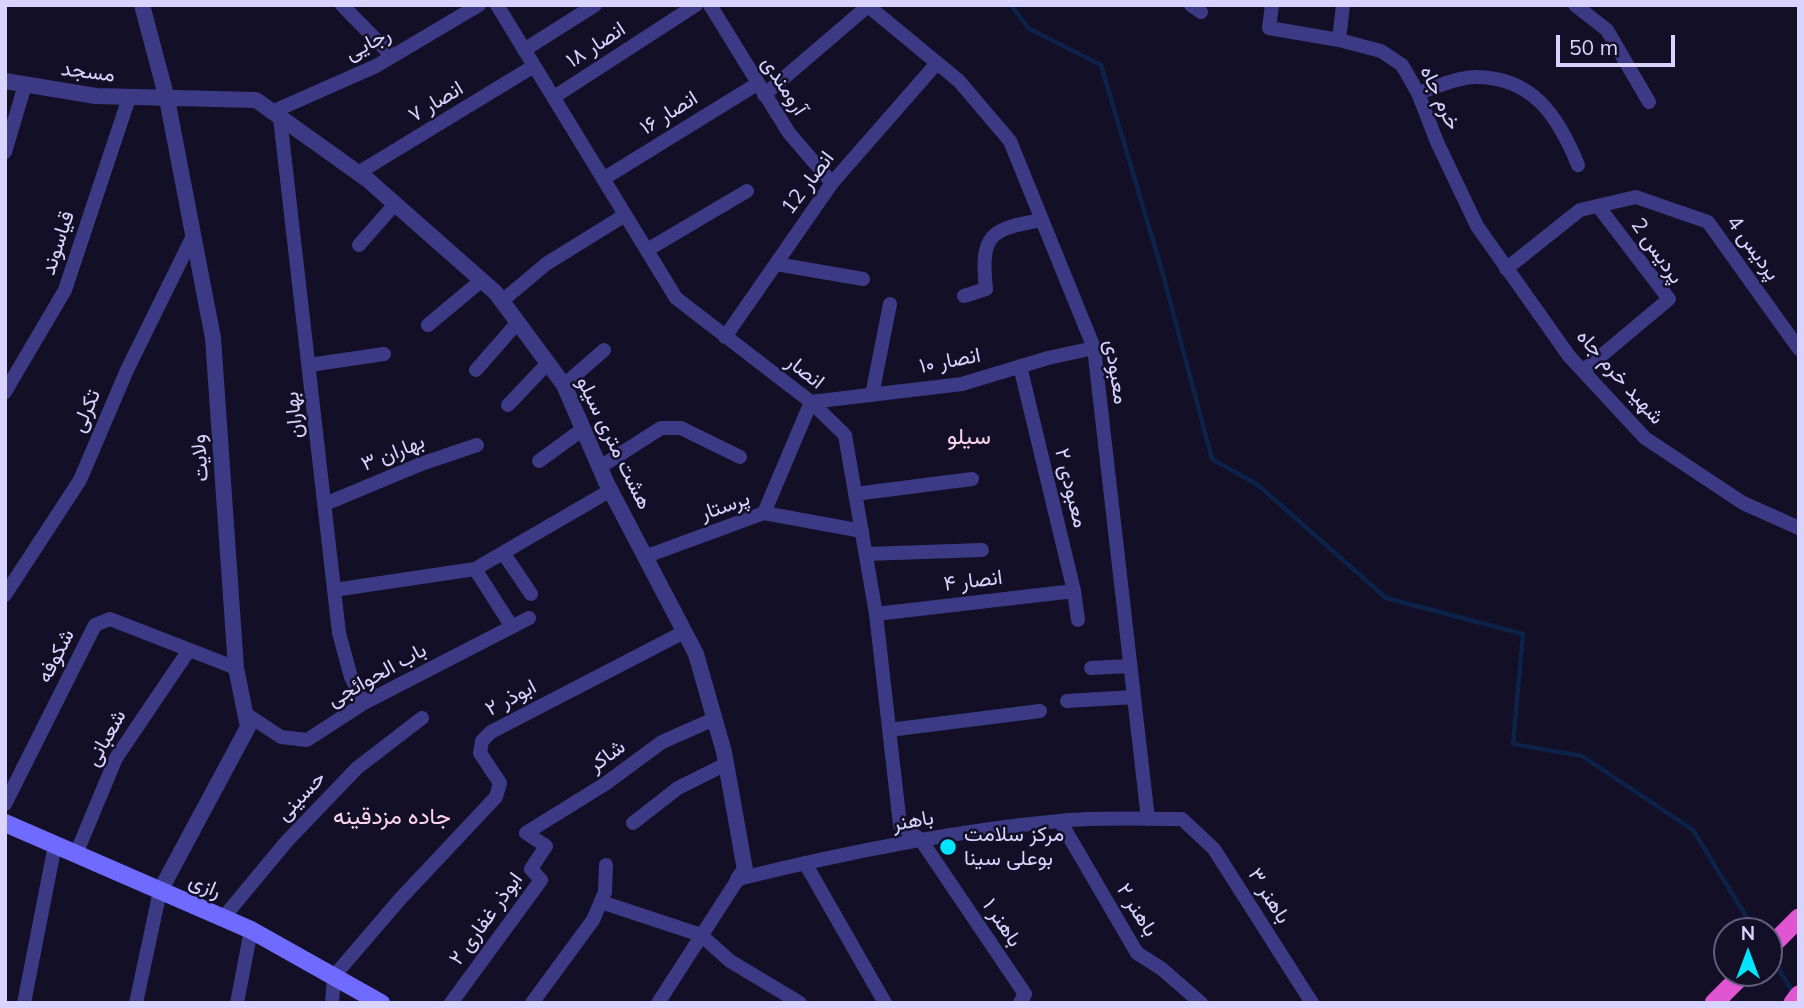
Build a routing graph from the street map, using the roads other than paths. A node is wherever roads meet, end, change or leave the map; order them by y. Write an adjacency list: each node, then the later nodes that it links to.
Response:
1 (142, 5): 23 (street, ولایت)
2 (342, 5): 14 (street)
3 (498, 5): 13 (street, انصار)
4 (595, 5): 13 (street)
5 (696, 5): 21 (street, انصار ۱۸)
6 (710, 5): 19 (street, آرومندی)
7 (1272, 5): 12 (street, خرم جاه)
8 (1343, 5): 12 (street)
9 (1575, 5): 24 (street)
10 (868, 6): 15 (street, معبودی); 19 (street, انصار ۱۶)
11 (468, 8): 14 (street, رجایی)
12 (1339, 40): 20 (street, خرم جاه)
13 (524, 50): 16 (street, انصار)
14 (393, 56): 25 (street, رجایی)
15 (937, 63): 30 (street, انصار 12); 35 (street, معبودی)
16 (534, 66): 21 (street, انصار); 28 (street, انصار ۷)
17 (5, 81): 18 (street, مسجد)
18 (24, 85): 22 (street, مسجد); 26 (street)
19 (761, 90): 29 (street, انصار ۱۶); 30 (street, آرومندی)
20 (1418, 93): 27 (street); 40 (street, خرم جاه)
21 (554, 97): 29 (street, انصار)
22 (128, 98): 23 (street, مسجد); 59 (street, قیاسوند)
23 (167, 99): 25 (street, هشت متری سیلو); 36 (street, ولایت)
24 (1649, 102)
25 (276, 115): 28 (street, هشت متری سیلو); 54 (street, بهاران)
26 (5, 152)
27 (1578, 165)
28 (358, 173): 32 (street, هشت متری سیلو)
29 (603, 178): 34 (street, انصار)
30 (832, 183): 39 (street, انصار 12)
31 (747, 191): 38 (street)
32 (395, 204): 37 (street); 42 (street, هشت متری سیلو)
33 (1598, 206): 40 (street, پردیس 4); 50 (street, پردیس 4); 57 (street, پردیس 2)
34 (625, 215): 38 (street, انصار); 44 (street)
35 (1042, 220): 43 (street); 49 (street, معبودی)
36 (193, 236): 83 (street, تکرلی); 91 (street, ولایت)
37 (359, 245)
38 (647, 250): 48 (street, انصار)
39 (776, 264): 41 (street); 48 (street, انصار 12)
40 (1506, 270): 57 (street, شهید خرم جاه)
41 (863, 279)
42 (482, 280): 44 (street, هشت متری سیلو); 47 (street)
43 (964, 296)
44 (502, 301): 46 (street, هشت متری سیلو)
45 (890, 304): 60 (street)
46 (517, 322): 53 (street, هشت متری سیلو); 56 (street)
47 (428, 325)
48 (725, 337): 61 (street, انصار)
49 (1094, 348): 55 (street, انصار ۱۰); 90 (street, معبودی)
50 (1799, 349)
51 (604, 350): 58 (street)
52 (384, 354): 54 (street)
53 (548, 362): 58 (street, هشت متری سیلو); 62 (street)
54 (309, 365): 71 (street, بهاران)
55 (1020, 366): 60 (street, انصار ۱۰); 81 (street, معبودی ۲)
56 (475, 370)
57 (1583, 371): 73 (street, شهید خرم جاه)
58 (564, 385): 63 (street, هشت متری سیلو)
59 (5, 392)
60 (872, 395): 61 (street, انصار ۱۰)
61 (811, 402): 70 (street, انصار); 72 (street)
62 (508, 405)
63 (583, 429): 66 (street); 67 (street, هشت متری سیلو)
64 (477, 445): 71 (street, بهاران ۳)
65 (740, 457): 67 (street, پرستار)
66 (539, 461)
67 (600, 467): 69 (street, هشت متری سیلو)
68 (972, 479): 70 (street)
69 (611, 490): 76 (street); 78 (street, هشت متری سیلو)
70 (855, 494): 74 (street, انصار)
71 (325, 503): 80 (street, بهاران)
72 (764, 513): 74 (street, پرستار); 78 (street, پرستار)
73 (1799, 528)
74 (862, 531): 77 (street, انصار)
75 (982, 550): 77 (street)
76 (504, 554): 79 (street); 82 (street)
77 (866, 554): 84 (street, انصار)
78 (647, 556): 88 (street, هشت متری سیلو)
79 (475, 569): 80 (street); 87 (street)
80 (334, 590): 95 (street, بهاران)
81 (1074, 590): 84 (street, انصار ۴); 86 (street, معبودی ۲)
82 (531, 594)
83 (5, 595)
84 (876, 614): 100 (street, انصار)
85 (529, 618): 87 (street, باب الحوائجی)
86 (1078, 620)
87 (512, 627): 95 (street, باب الحوائجی)
88 (684, 632): 99 (street, هشت متری سیلو); 122 (street, ابوذر ۲)
89 (188, 650): 91 (street, شکوفه); 102 (street, شکوفه); 111 (street, شعبانی)
90 (1130, 666): 92 (street); 93 (street, معبودی)
91 (236, 668): 97 (street, ولایت)
92 (1091, 668)
93 (1134, 697): 94 (street); 103 (street, معبودی)
94 (1068, 701)
95 (364, 703): 97 (street, باب الحوائجی)
96 (1040, 711): 100 (street)
97 (246, 714): 115 (street, ولایت)
98 (422, 718): 117 (street, حسینی)
99 (714, 719): 101 (street, هشت متری سیلو); 108 (street, شاکر)
100 (889, 730): 109 (street, انصار)
101 (726, 764): 107 (street); 114 (street, هشت متری سیلو)
102 (5, 804)
103 (1148, 819): 104 (street, باهنر); 105 (street, باهنر)
104 (1182, 819): 137 (street, باهنر ۳)
105 (1060, 821): 109 (street, باهنر); 136 (street, باهنر ۲)
106 (5, 823): 110 (main road, رازی)
107 (633, 823)
108 (526, 833): 131 (street, ابوذر غفاری ۲)
109 (921, 840): 112 (street, باهنر); 125 (street, باهنر ۱)
110 (55, 845): 111 (main road, رازی); 126 (street)
111 (76, 854): 115 (main road, رازی)
112 (805, 863): 114 (street, باهنر); 135 (street)
113 (606, 865): 116 (street)
114 (738, 879): 121 (street)
115 (160, 891): 117 (main road, رازی); 127 (street)
116 (601, 902): 121 (street); 132 (street)
117 (223, 918): 119 (main road, رازی)
118 (1799, 918): 120 (highway)
119 (251, 930): 122 (main road, رازی); 128 (street)
120 (1783, 933)
121 (701, 935): 133 (street); 134 (street)
122 (334, 976): 129 (street); 130 (main road, رازی)
123 (1730, 987): 138 (highway)
124 (1799, 995): 139 (highway)
125 (1022, 998)
126 (24, 1003)
127 (136, 1003)
128 (237, 1003)
129 (332, 1003)
130 (381, 1003)
131 (451, 1003)
132 (532, 1003)
133 (658, 1003)
134 (800, 1003)
135 (886, 1003)
136 (1201, 1003)
137 (1311, 1003)
138 (1714, 1003)
139 (1793, 1003)

